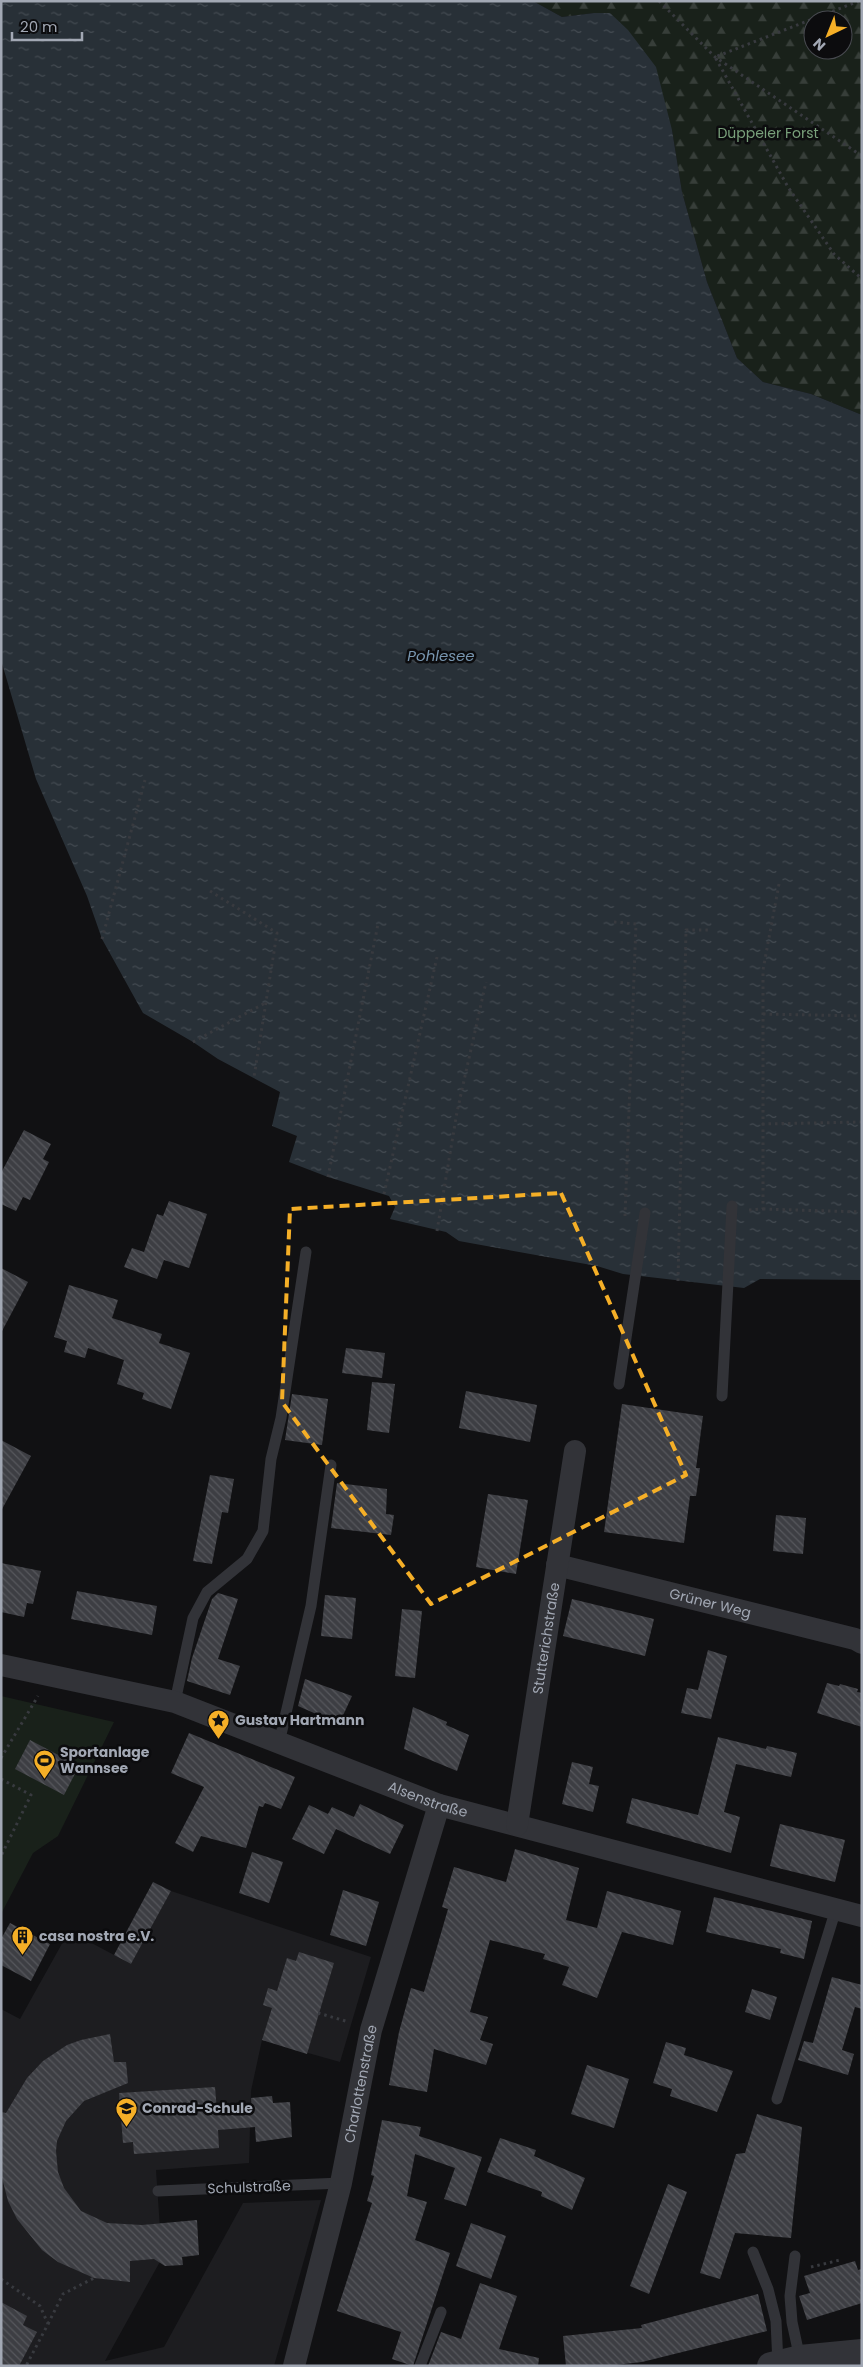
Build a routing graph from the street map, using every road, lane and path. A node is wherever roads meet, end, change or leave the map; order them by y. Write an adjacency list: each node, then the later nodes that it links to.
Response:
1 (659, 1): 3 (path)
2 (858, 1): 3 (path)
3 (715, 57): 4 (path); 5 (path)
4 (862, 156)
5 (862, 280)
6 (145, 780): 12 (path)
7 (779, 884): 16 (path)
8 (210, 892): 15 (path)
9 (614, 922): 29 (path)
10 (378, 924): 22 (path)
11 (711, 930): 32 (path)
12 (102, 939)
13 (437, 957): 23 (path)
14 (486, 982): 30 (path)
15 (268, 1002): 18 (path); 19 (path)
16 (763, 1014): 17 (path); 21 (path)
17 (862, 1016)
18 (193, 1042)
19 (254, 1077)
20 (861, 1122): 21 (path)
21 (762, 1124): 25 (path)
22 (328, 1177)
23 (384, 1194)
24 (732, 1206): 34 (lane)
25 (763, 1210): 27 (path); 28 (path)
26 (645, 1212): 33 (lane)
27 (862, 1212)
28 (748, 1220)
29 (625, 1224)
30 (437, 1230)
31 (306, 1252): 41 (lane)
32 (678, 1281)
33 (619, 1384)
34 (722, 1396)
35 (574, 1451): 37 (street, Stutterichstraße)
36 (331, 1465): 42 (lane)
37 (557, 1565): 38 (street, Grüner Weg); 46 (street, Stutterichstraße)
38 (862, 1643)
39 (1, 1665): 40 (street, Alsenstraße)
40 (46, 1675): 41 (street, Alsenstraße); 43 (path)
41 (175, 1702): 42 (street, Alsenstraße)
42 (279, 1743): 45 (street, Alsenstraße)
43 (1, 1758)
44 (1, 1779): 47 (path)
45 (439, 1804): 46 (street, Alsenstraße); 51 (street, Charlottenstraße)
46 (517, 1825): 48 (street, Alsenstraße)
47 (1, 1856)
48 (836, 1909): 49 (street, Alsenstraße); 52 (lane)
49 (862, 1916)
50 (318, 2012): 51 (path)
51 (371, 2030): 53 (street, Charlottenstraße)
52 (777, 2099)
53 (341, 2183): 54 (lane, Schulstraße); 66 (street, Charlottenstraße)
54 (158, 2191)
55 (753, 2252): 64 (lane)
56 (795, 2256): 58 (lane)
57 (840, 2260): 58 (path)
58 (794, 2272): 64 (lane)
59 (94, 2278): 62 (path)
60 (1, 2279): 62 (path)
61 (441, 2312): 67 (lane)
62 (48, 2324): 65 (path)
63 (862, 2353): 64 (street)
64 (783, 2363)
65 (26, 2366)
66 (294, 2366)
67 (420, 2366)

